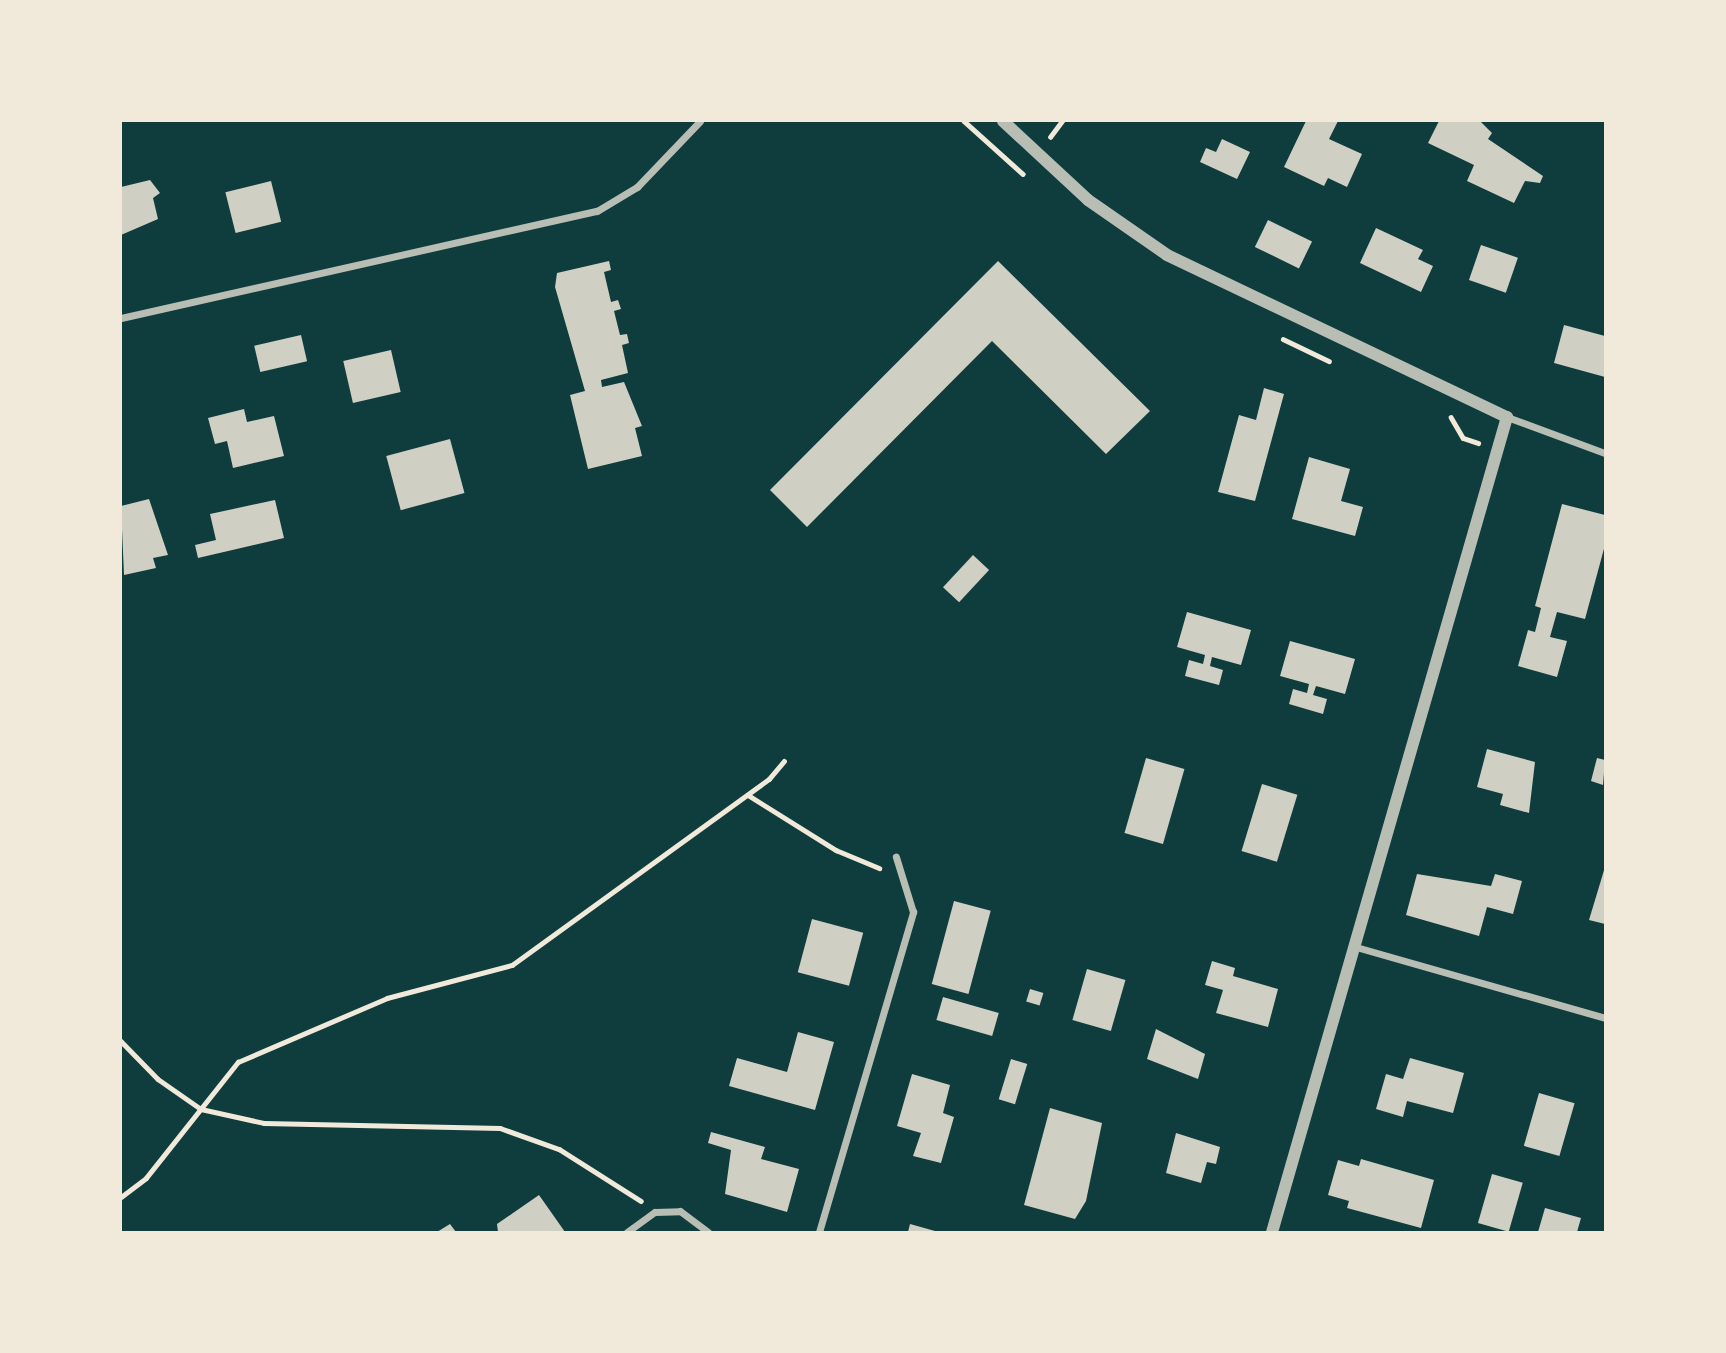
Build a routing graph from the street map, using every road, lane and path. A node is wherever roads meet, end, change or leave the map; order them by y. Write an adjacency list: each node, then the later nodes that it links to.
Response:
1 (701, 121): 3 (street)
2 (1003, 121): 4 (street)
3 (121, 318)
4 (1507, 417): 5 (street); 10 (street)
5 (1605, 453)
6 (783, 761): 7 (path)
7 (748, 795): 9 (path); 13 (path)
8 (895, 857): 9 (street)
9 (902, 878): 18 (street)
10 (1356, 947): 11 (street); 19 (street)
11 (1605, 1018)
12 (121, 1041): 13 (path)
13 (201, 1109): 14 (path); 15 (path)
14 (121, 1197)
15 (655, 1212): 16 (street); 17 (street)
16 (626, 1232)
17 (708, 1232)
18 (819, 1232)
19 (1272, 1232)

